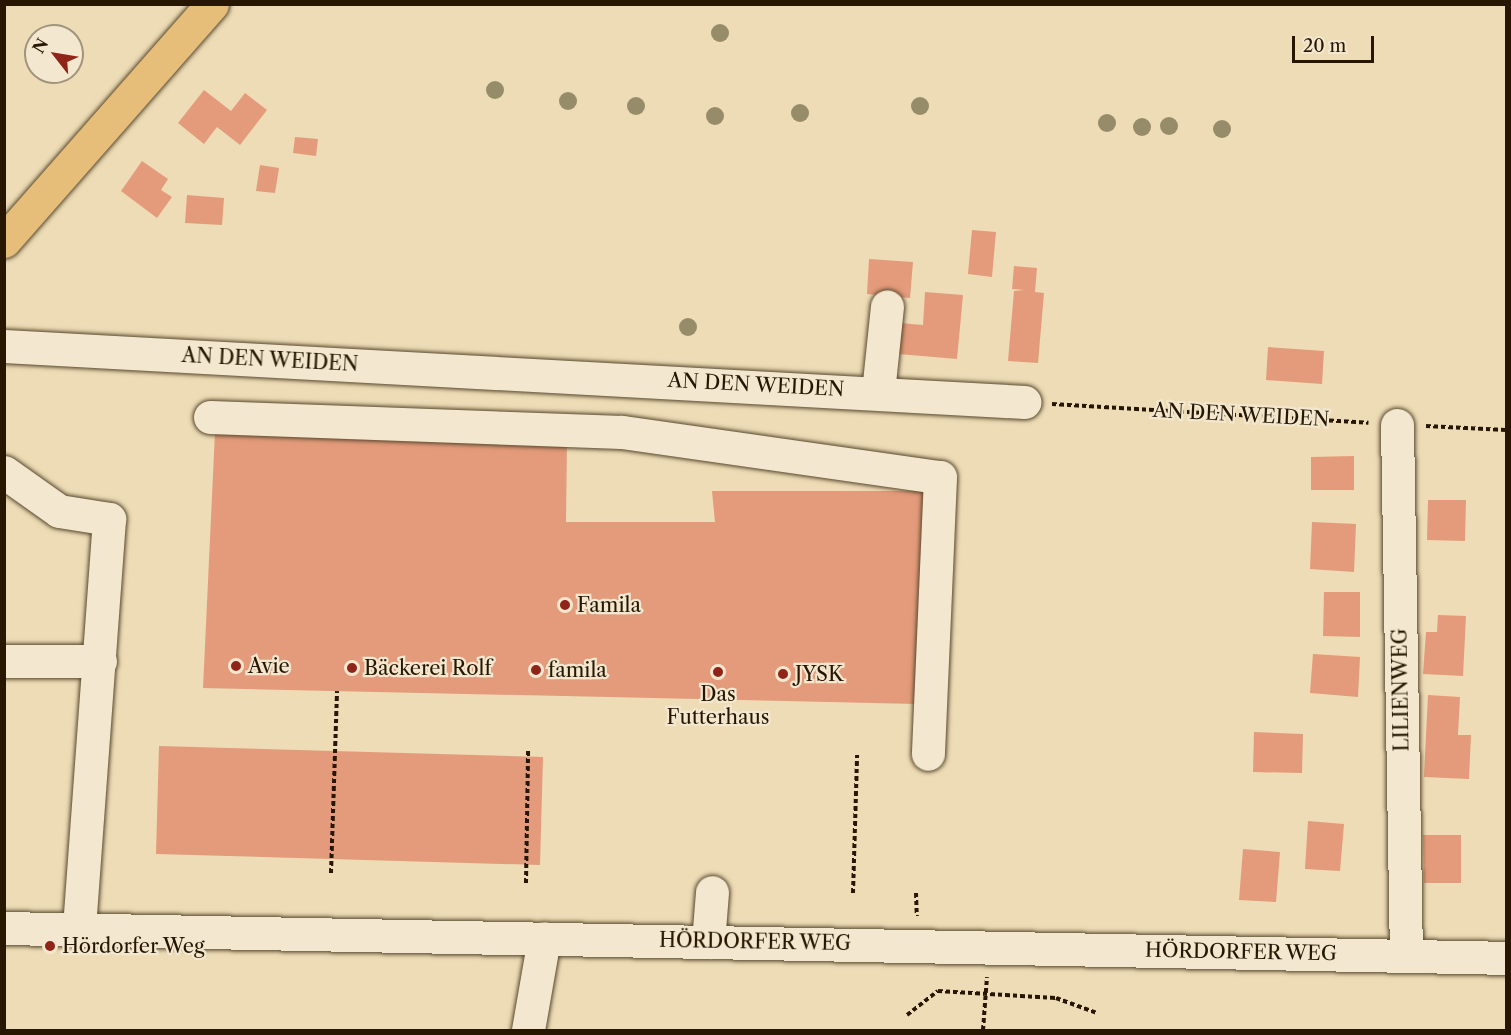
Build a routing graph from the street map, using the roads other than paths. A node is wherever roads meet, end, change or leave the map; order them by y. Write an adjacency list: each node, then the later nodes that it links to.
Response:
1 (212, 4): 2 (main road)
2 (4, 241)
3 (887, 306): 5 (street)
4 (4, 346): 5 (street, AN DEN WEIDEN)
5 (878, 392): 6 (street, AN DEN WEIDEN)
6 (1024, 402)
7 (210, 417): 12 (street)
8 (1397, 425): 18 (street, LILIENWEG)
9 (4, 472): 11 (street)
10 (4, 661): 11 (street)
11 (100, 661): 15 (street)
12 (928, 753)
13 (712, 892): 17 (street)
14 (4, 928): 15 (street, HÖRDORFER WEG)
15 (79, 928): 16 (street, HÖRDORFER WEG)
16 (544, 938): 17 (street, HÖRDORFER WEG); 20 (street)
17 (708, 942): 18 (street, HÖRDORFER WEG)
18 (1406, 956): 19 (street, HÖRDORFER WEG)
19 (1506, 958)
20 (528, 1030)

